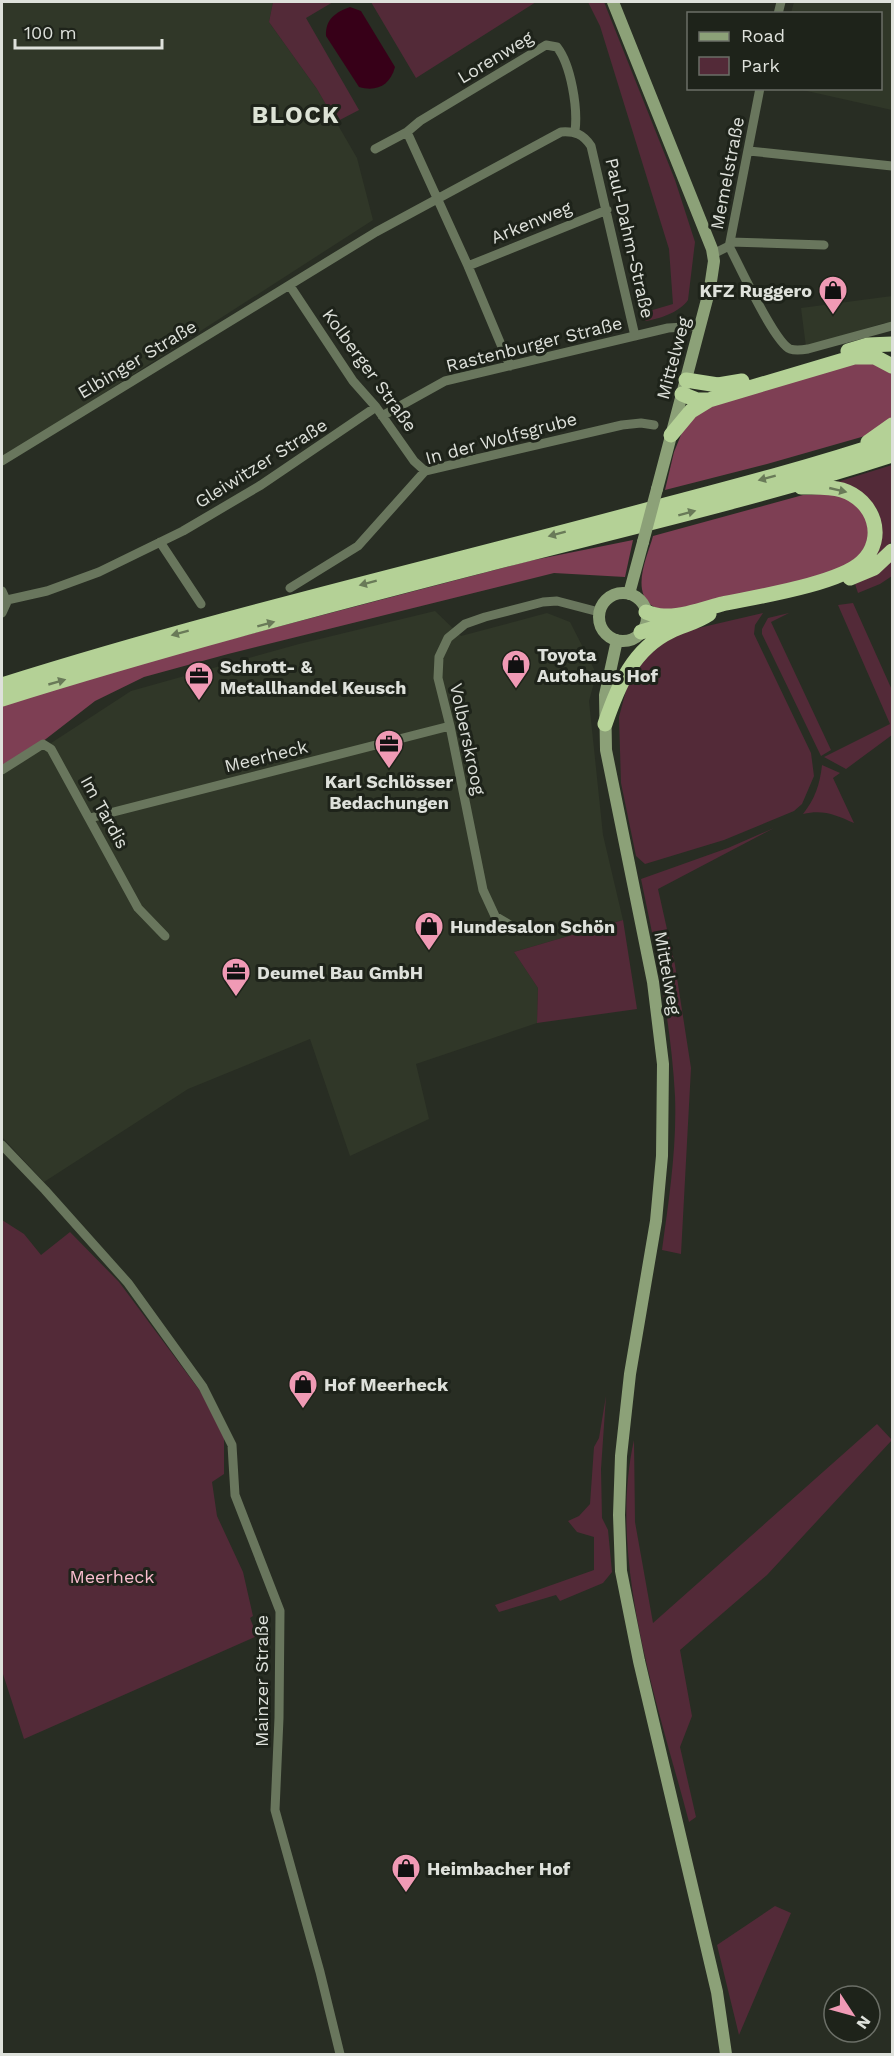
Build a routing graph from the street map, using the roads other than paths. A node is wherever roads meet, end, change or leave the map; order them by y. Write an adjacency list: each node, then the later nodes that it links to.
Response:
1 (613, 2): 12 (main road, Mittelweg)
2 (760, 90): 6 (street, Memelstraße)
3 (575, 131): 4 (street, Lorenweg); 8 (street); 9 (street, Paul-Dahm-Straße)
4 (407, 132): 5 (street, Lorenweg); 8 (street)
5 (375, 149)
6 (749, 151): 7 (street); 10 (street, Memelstraße)
7 (892, 166)
8 (438, 199): 13 (street); 14 (street, Elbinger Straße)
9 (607, 210): 13 (street, Arkenweg); 17 (street, Paul-Dahm-Straße)
10 (729, 244): 11 (street); 12 (street, Memelstraße); 16 (street)
11 (824, 245)
12 (713, 254): 15 (main road, Mittelweg)
13 (468, 266): 19 (street)
14 (290, 286): 23 (street, Kolberger Straße); 31 (street, Elbinger Straße)
15 (700, 326): 17 (street, Rastenburger Straße); 21 (main road, Mittelweg)
16 (892, 326)
17 (635, 336): 19 (street, Rastenburger Straße)
18 (892, 344): 21 (highway)
19 (510, 366): 24 (street, Rastenburger Straße)
20 (892, 366): 22 (highway)
21 (684, 387): 22 (highway); 27 (main road, Mittelweg)
22 (709, 400): 27 (highway)
23 (376, 407): 24 (street, Kolberger Straße); 34 (street, Gleiwitzer Straße)
24 (382, 416): 32 (street, Kolberger Straße)
25 (654, 425): 32 (street, In der Wolfsgrube)
26 (892, 425): 30 (highway)
27 (671, 435): 38 (main road, Mittelweg, bridge)
28 (892, 440): 30 (highway)
29 (892, 455): 33 (highway)
30 (844, 456): 47 (highway, one-way to 47)
31 (2, 461)
32 (425, 471): 36 (street, In der Wolfsgrube)
33 (780, 488): 42 (highway, one-way to 42); 48 (highway, one-way to 33)
34 (160, 542): 39 (street, Gleiwitzer Straße); 40 (street)
35 (892, 551): 44 (highway)
36 (290, 588)
37 (2, 591): 39 (street)
38 (628, 594): 41 (main road); 42 (main road)
39 (7, 600): 43 (street)
40 (201, 604)
41 (599, 612): 46 (main road); 50 (street, Volberskroog)
42 (646, 612): 45 (main road)
43 (2, 613)
44 (709, 614): 45 (highway); 49 (highway)
45 (641, 632): 46 (main road)
46 (616, 640): 49 (main road, Mittelweg)
47 (2, 685)
48 (2, 699)
49 (605, 724): 57 (main road, Mittelweg)
50 (450, 726): 52 (street, Meerheck); 53 (street, Volberskroog)
51 (2, 770): 52 (street, Im Tardis)
52 (90, 818): 54 (street, Im Tardis)
53 (510, 925)
54 (165, 936)
55 (2, 1145): 56 (street, Mainzer Straße)
56 (340, 2055)
57 (726, 2055)

